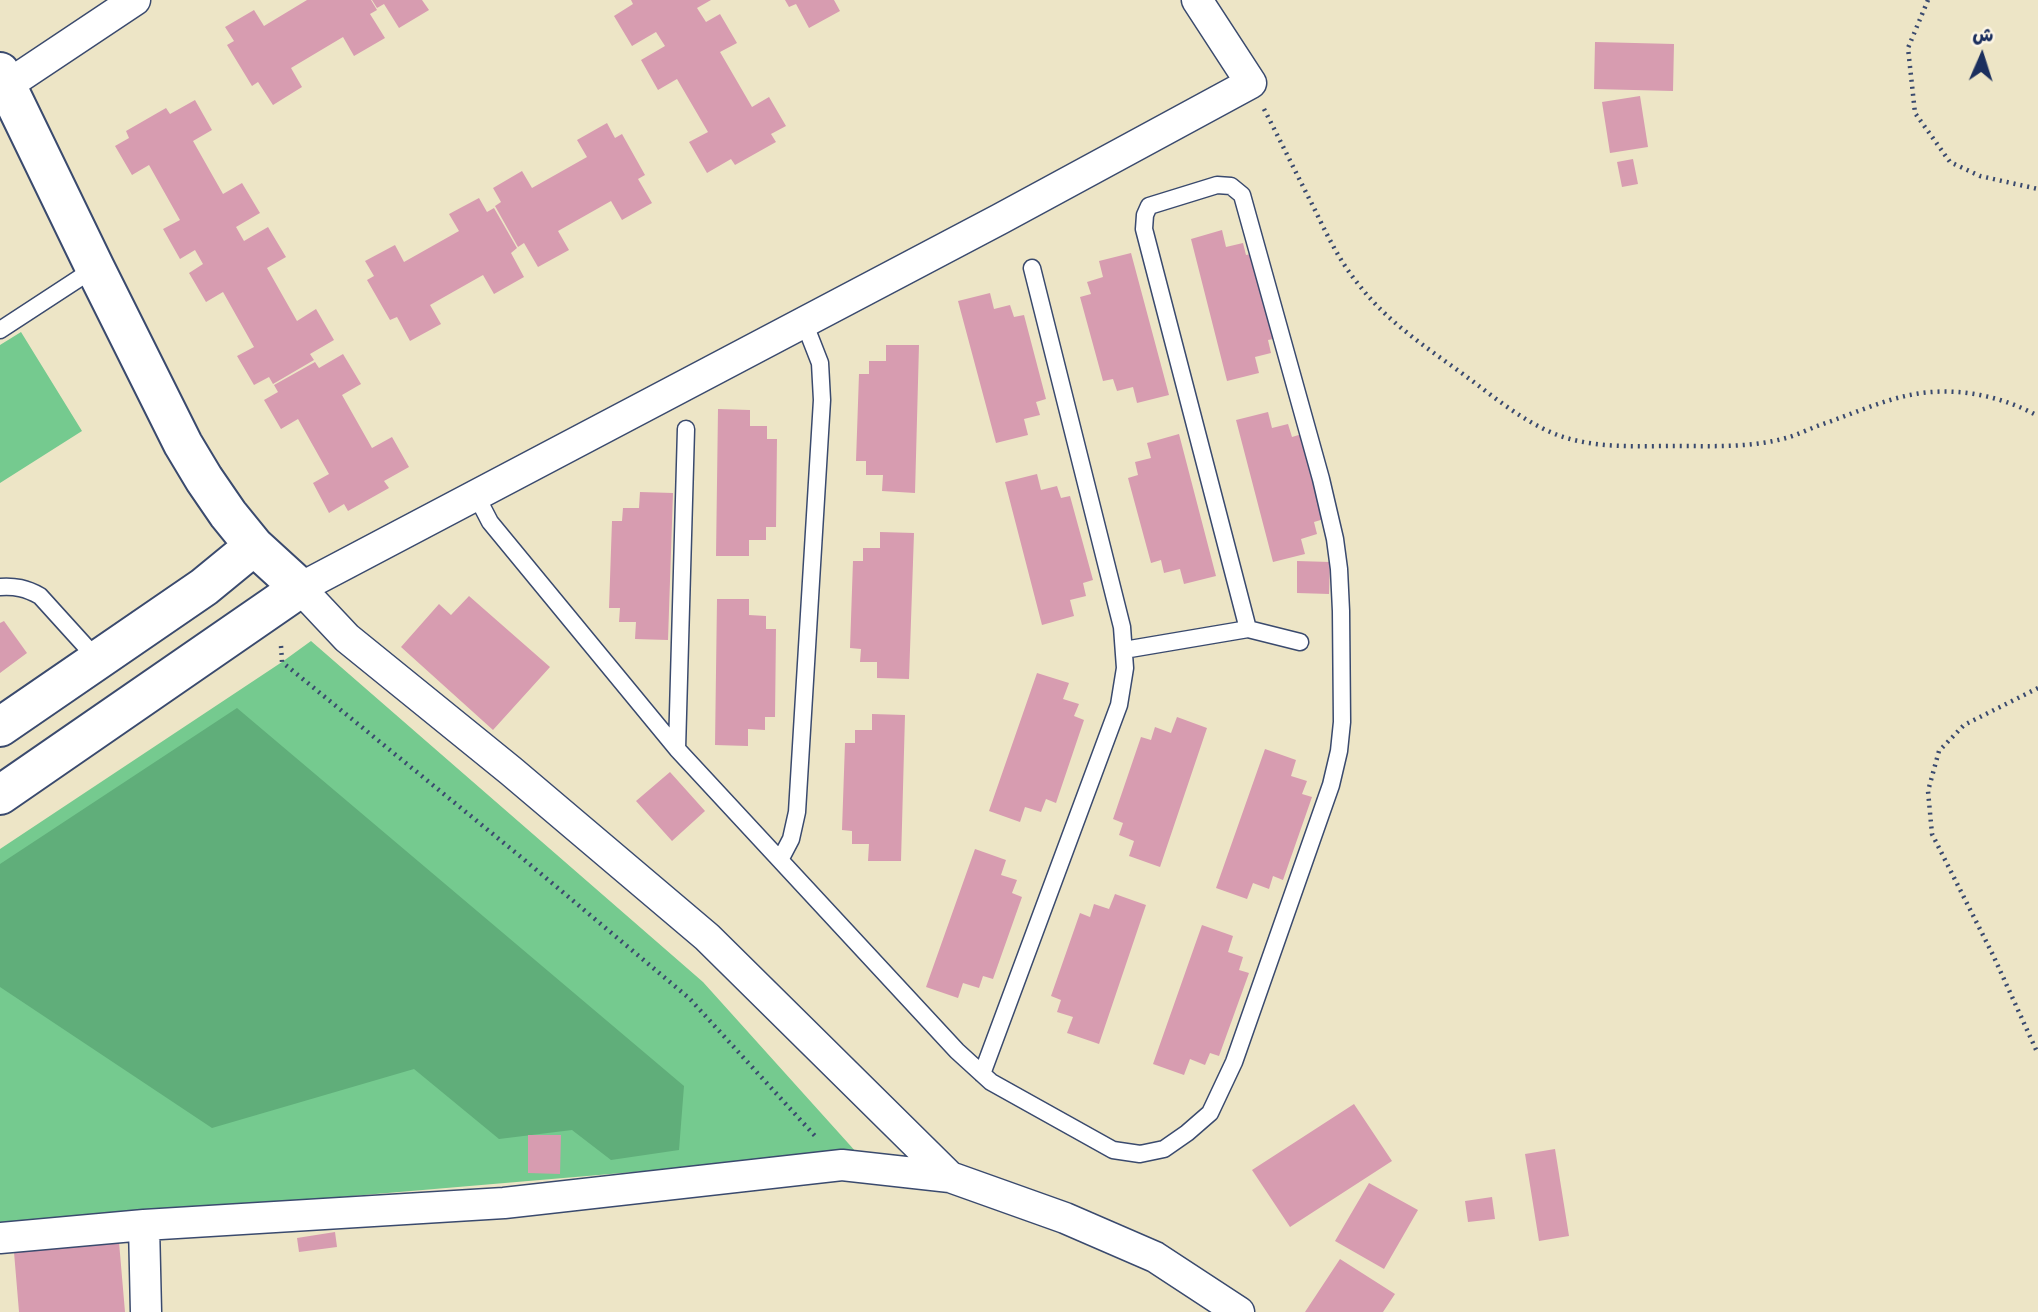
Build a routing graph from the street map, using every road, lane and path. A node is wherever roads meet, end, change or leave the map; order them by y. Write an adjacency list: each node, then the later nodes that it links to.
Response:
1 (135, 0): 4 (street)
2 (1197, 0): 5 (street)
3 (1928, 0): 6 (path)
4 (3, 82): 7 (street)
5 (1251, 83): 9 (street); 11 (path)
6 (2038, 189)
7 (94, 268): 10 (lane); 14 (street)
8 (1032, 268): 19 (lane)
9 (804, 322): 13 (street); 25 (lane)
10 (0, 330)
11 (2038, 416)
12 (687, 429): 23 (lane)
13 (476, 495): 16 (street); 23 (lane)
14 (254, 546): 16 (street); 20 (street)
15 (0, 587): 20 (lane)
16 (290, 596): 24 (street); 28 (path); 29 (street)
17 (1248, 629): 18 (lane); 19 (lane); 27 (lane)
18 (1300, 642)
19 (1124, 650): 27 (lane)
20 (98, 660): 22 (street)
21 (2038, 688): 26 (path)
22 (0, 727)
23 (677, 749): 25 (lane)
24 (0, 795)
25 (780, 860): 27 (lane)
26 (2038, 1054)
27 (982, 1074)
28 (842, 1165): 29 (street); 30 (street)
29 (950, 1177): 33 (street)
30 (144, 1225): 31 (street); 32 (street)
31 (0, 1238)
32 (146, 1312)
33 (1238, 1312)

